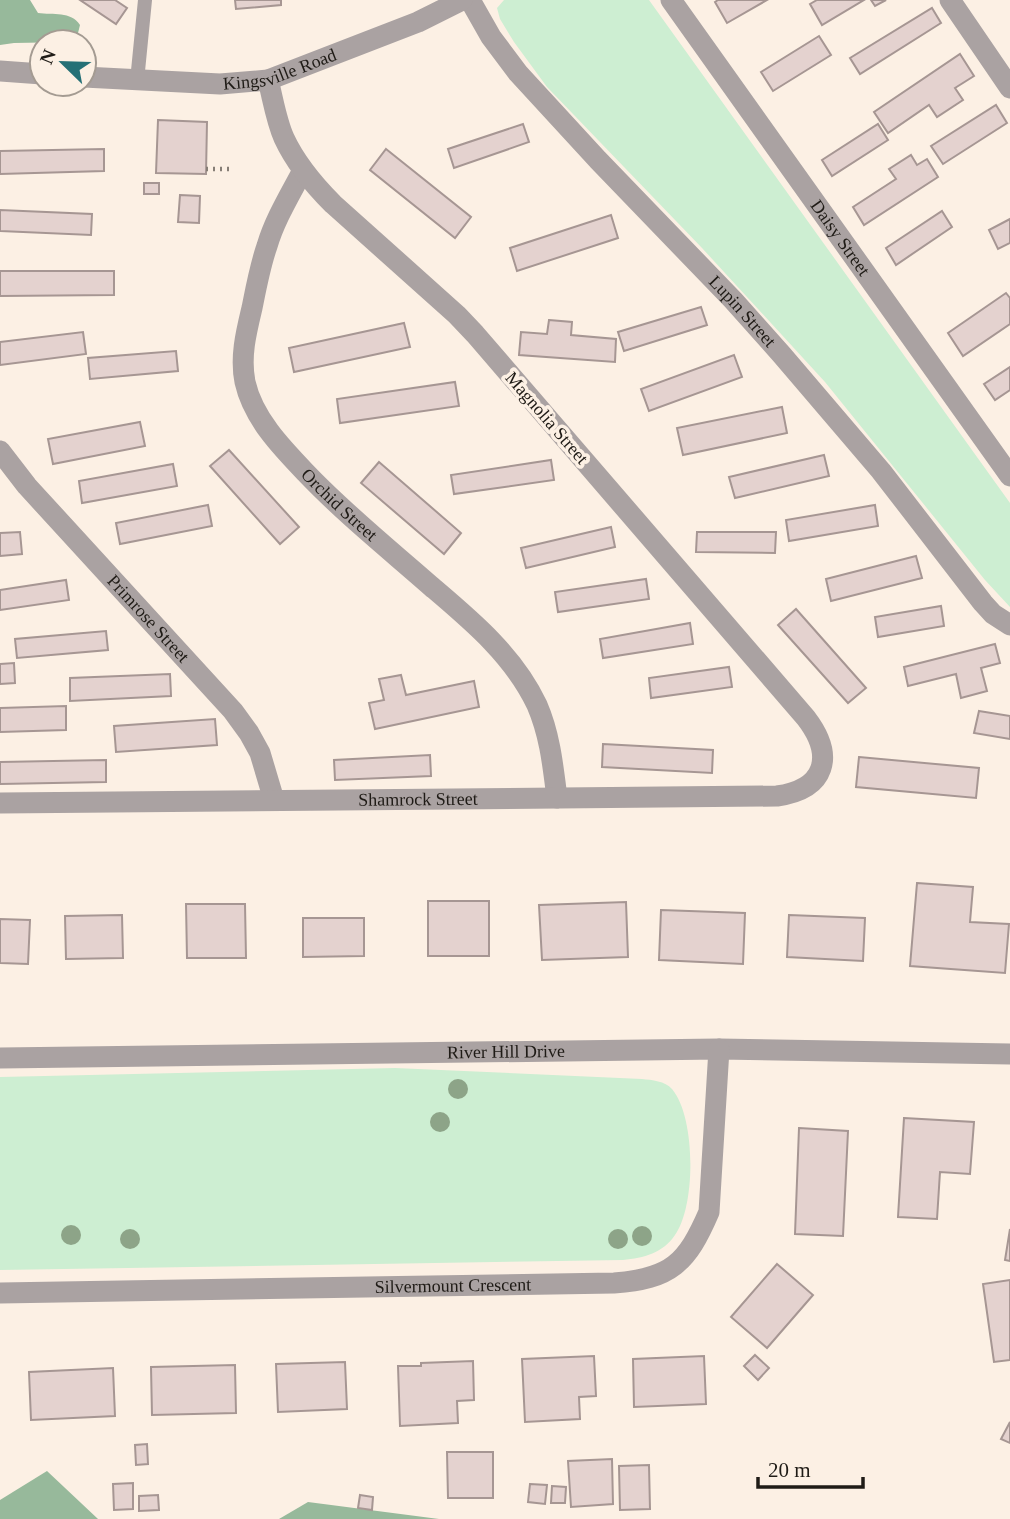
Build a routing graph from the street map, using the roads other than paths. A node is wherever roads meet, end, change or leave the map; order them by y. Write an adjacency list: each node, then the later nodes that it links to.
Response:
1 (145, 0): 10 (lane)
2 (462, 0): 9 (street, Kingsville Road)
3 (470, 0): 15 (street, Lupin Street)
4 (671, 0): 14 (street, Daisy Street)
5 (950, 0): 11 (street)
6 (0, 71): 7 (street)
7 (28, 73)
8 (98, 78): 10 (street, Kingsville Road)
9 (268, 80): 10 (street, Kingsville Road); 12 (street, Magnolia Street)
10 (137, 81)
11 (1010, 88)
12 (303, 170): 16 (street, Magnolia Street); 17 (street, Orchid Street)
13 (0, 451): 18 (street, Primrose Street)
14 (1010, 475)
15 (1010, 625)
16 (822, 764): 17 (street, Shamrock Street)
17 (557, 798): 18 (street, Shamrock Street)
18 (274, 800): 19 (street, Shamrock Street)
19 (0, 803)
20 (719, 1049): 21 (street, River Hill Drive); 22 (street, River Hill Drive); 23 (street, Silvermount Crescent)
21 (1010, 1054)
22 (0, 1058)
23 (0, 1293)

